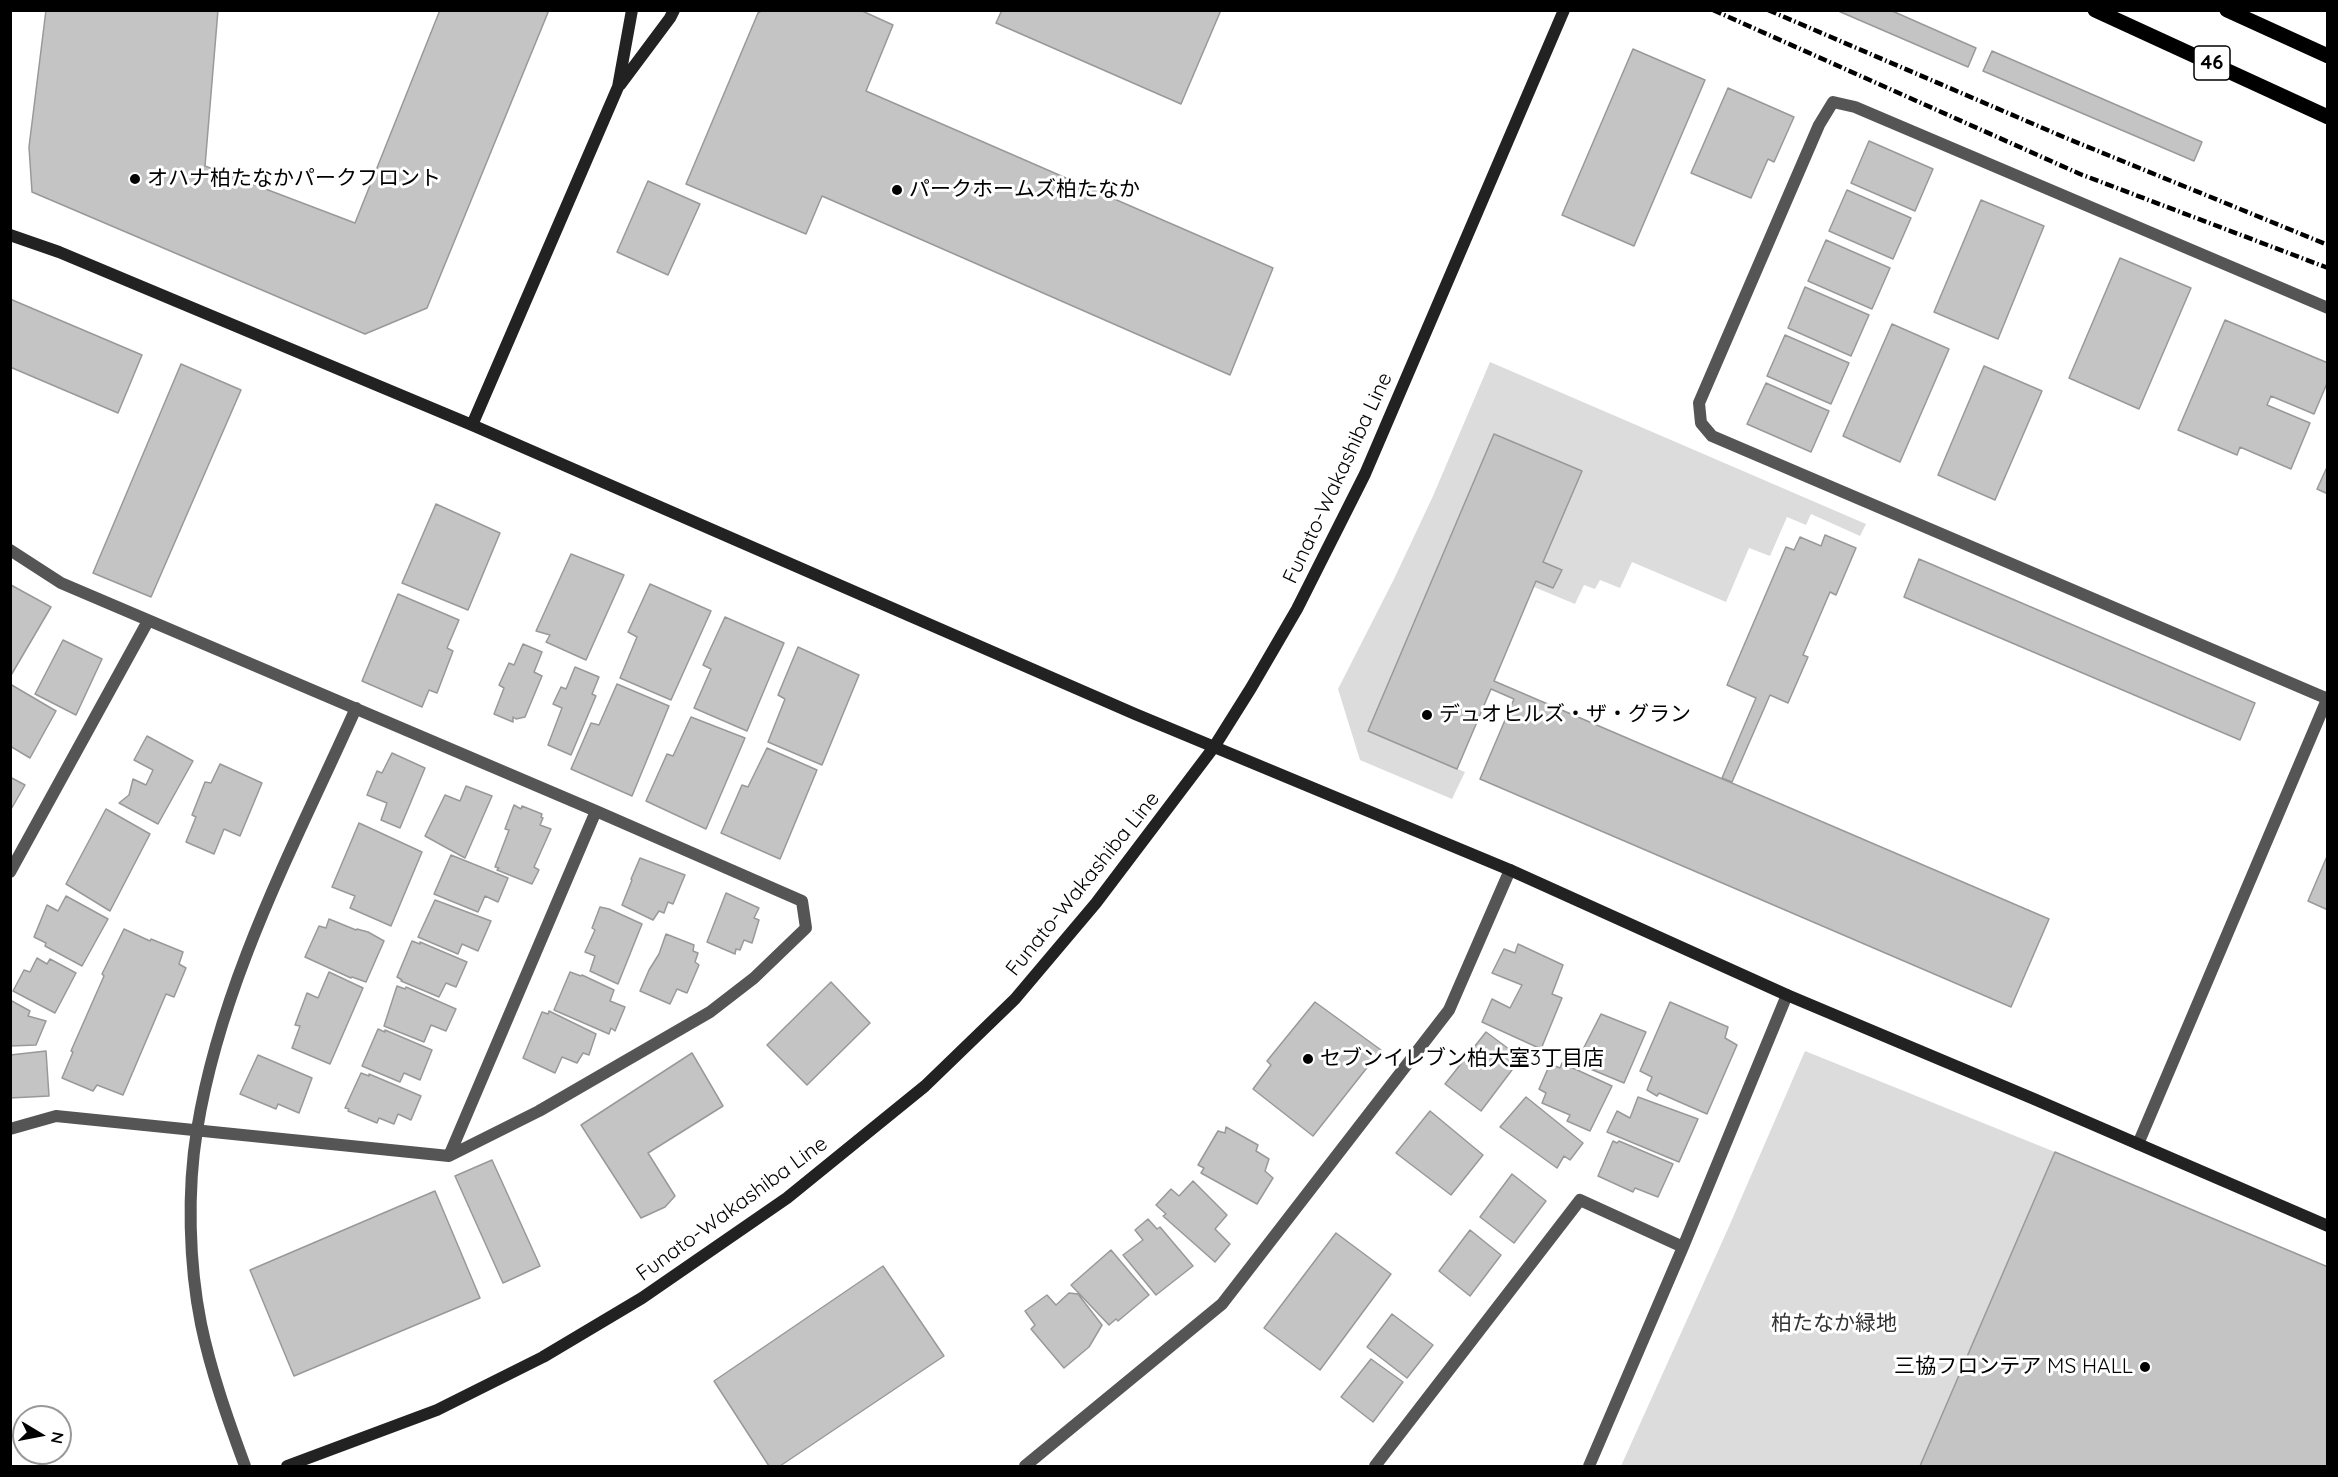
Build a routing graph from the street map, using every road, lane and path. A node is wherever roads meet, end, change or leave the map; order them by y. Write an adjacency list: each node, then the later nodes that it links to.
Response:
1 (632, 10): 7 (street)
2 (674, 10): 7 (street)
3 (1564, 10): 16 (street, Funato-Wakashiba Line)
4 (2095, 10): 8 (main road, 46)
5 (2227, 10): 6 (main road, 46)
6 (2328, 56)
7 (618, 87): 11 (street)
8 (2328, 117)
9 (10, 235): 11 (street)
10 (2328, 308): 14 (street)
11 (472, 425): 16 (street)
12 (10, 550): 13 (street)
13 (148, 621): 15 (street); 19 (street)
14 (2327, 698): 23 (street)
15 (356, 708): 17 (street); 22 (street)
16 (1214, 747): 18 (street); 28 (street, Funato-Wakashiba Line)
17 (596, 811): 24 (street); 24 (street)
18 (1510, 870): 20 (street); 29 (street)
19 (10, 872)
20 (1787, 995): 23 (street); 26 (street)
21 (10, 1129): 22 (street)
22 (197, 1129): 24 (street); 27 (street)
23 (2138, 1144): 25 (street)
24 (449, 1156)
25 (2328, 1226)
26 (1683, 1247): 30 (street); 31 (street)
27 (245, 1467)
28 (287, 1467)
29 (1026, 1467)
30 (1375, 1467)
31 (1589, 1467)

